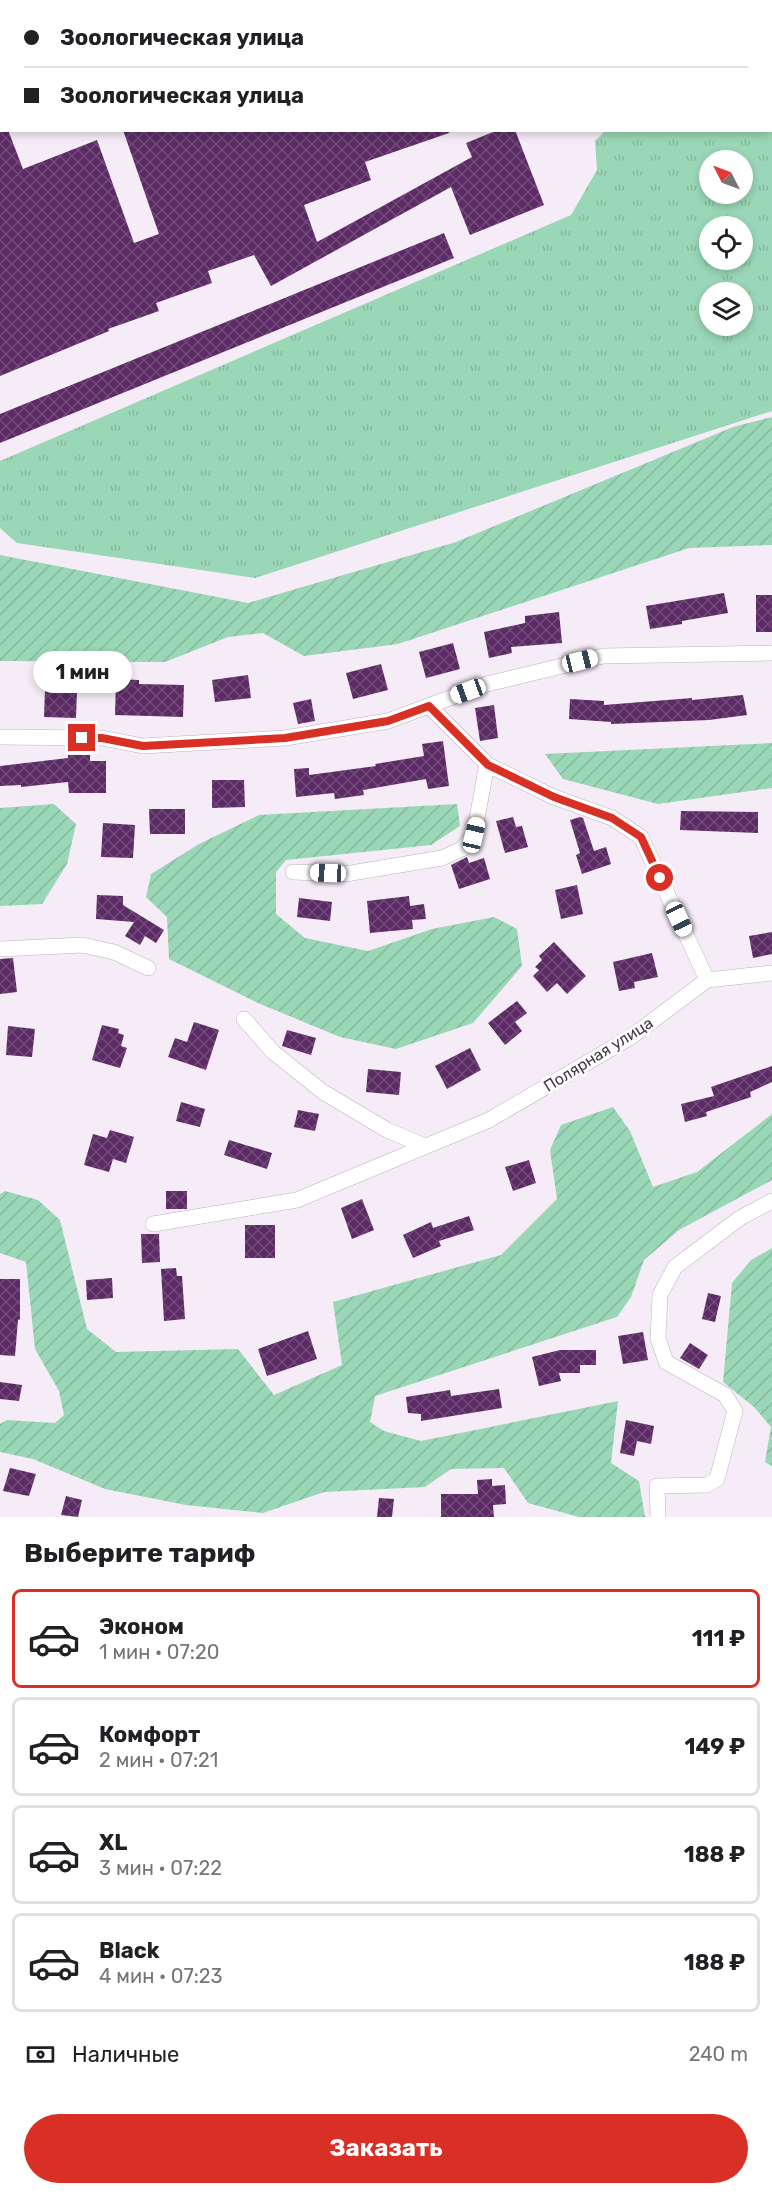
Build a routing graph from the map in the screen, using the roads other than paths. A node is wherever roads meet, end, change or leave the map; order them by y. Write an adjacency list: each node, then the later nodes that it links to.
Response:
1 (772, 653): 2 (street)
2 (429, 706): 3 (street); 4 (street)
3 (0, 737)
4 (487, 764): 5 (street); 9 (street)
5 (293, 872)
6 (0, 949): 7 (street)
7 (148, 968)
8 (772, 974): 9 (street)
9 (707, 980): 11 (street, Полярная улица)
10 (244, 1019): 11 (street)
11 (425, 1146): 13 (street, Полярная улица)
12 (772, 1201): 14 (street)
13 (153, 1224)
14 (658, 1517)

